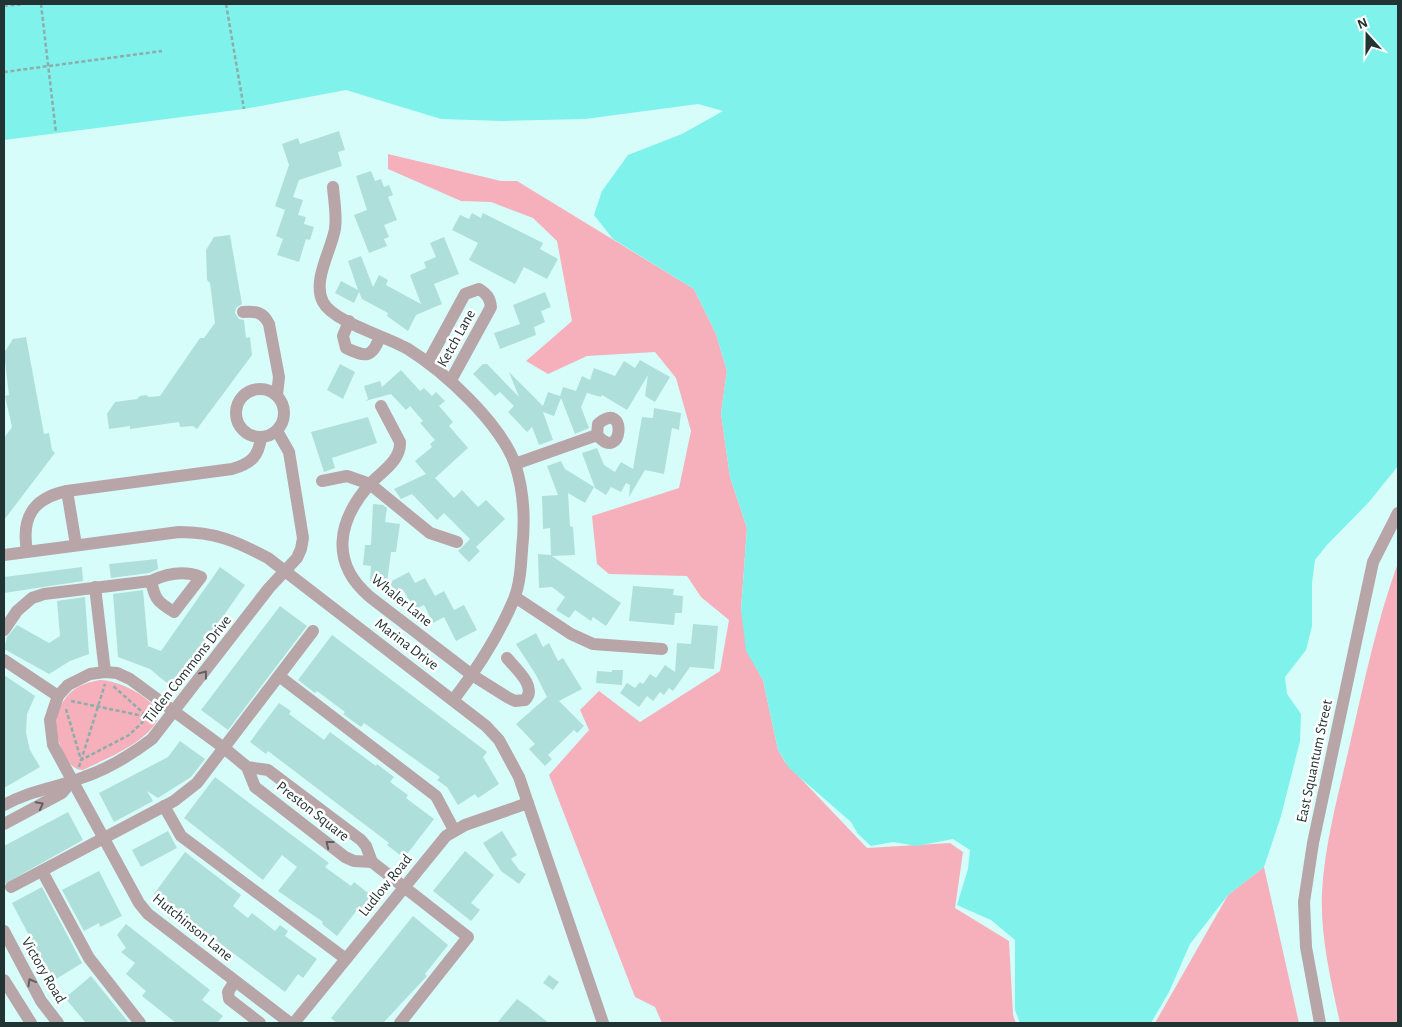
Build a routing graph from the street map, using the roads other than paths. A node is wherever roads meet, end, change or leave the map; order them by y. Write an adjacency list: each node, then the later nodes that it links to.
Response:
1 (333, 187): 3 (street)
2 (243, 312): 7 (street)
3 (349, 322): 4 (street); 4 (street)
4 (380, 337): 5 (street)
5 (428, 362): 6 (street); 6 (street, Ketch Lane)
6 (451, 380): 12 (street)
7 (277, 395): 9 (street); 11 (street)
8 (381, 406): 14 (street, Whaler Lane)
9 (277, 431): 11 (street); 21 (street, Tilden Commons Drive)
10 (597, 435): 12 (street)
11 (261, 437): 15 (street)
12 (515, 464): 24 (street)
13 (322, 481): 14 (street)
14 (370, 484): 17 (street); 31 (street, Whaler Lane)
15 (67, 491): 18 (street); 19 (street)
16 (1398, 513): 60 (street, East Squantum Street)
17 (457, 542)
18 (76, 545): 19 (street, Marina Drive); 21 (street, Marina Drive)
19 (27, 551): 20 (street, Marina Drive)
20 (4, 555)
21 (286, 571): 34 (street, Marina Drive); 35 (street, Tilden Commons Drive, one-way to 21)
22 (151, 581): 23 (street)
23 (95, 588): 25 (street); 30 (street)
24 (515, 597): 27 (street); 31 (street)
25 (4, 630)
26 (312, 631): 32 (street)
27 (662, 649)
28 (507, 658): 31 (street, Whaler Lane)
29 (4, 660): 33 (street)
30 (105, 672): 33 (street); 35 (street, Preston Square)
31 (472, 675): 34 (street)
32 (278, 676): 36 (street); 43 (street)
33 (58, 696): 38 (street, Hutchinson Lane)
34 (454, 700): 39 (street, Marina Drive)
35 (174, 713): 36 (street, Preston Square); 38 (street, Tilden Commons Drive)
36 (224, 748): 37 (street, Preston Square); 41 (street)
37 (247, 767): 45 (street, Preston Square); 45 (street, Preston Square, one-way to 37)
38 (75, 776): 40 (street, Tilden Commons Drive); 42 (street, Tilden Commons Drive, one-way to 38); 44 (street, Hutchinson Lane)
39 (528, 803): 43 (street, Ludlow Road); 59 (street, Marina Drive)
40 (4, 805)
41 (164, 806): 44 (street); 50 (street)
42 (4, 824)
43 (454, 830): 47 (street, Ludlow Road)
44 (103, 839): 46 (street); 52 (street, Hutchinson Lane)
45 (372, 862): 47 (street, Preston Square)
46 (42, 871): 48 (street); 55 (street)
47 (404, 887): 50 (street, Ludlow Road); 58 (street, Preston Square)
48 (10, 888)
49 (4, 931): 54 (street, Victory Road, one-way to 49)
50 (346, 959): 57 (street, Ludlow Road)
51 (4, 980): 53 (street)
52 (235, 981): 56 (street); 57 (street, Hutchinson Lane)
53 (31, 1023)
54 (58, 1023)
55 (140, 1023)
56 (260, 1023)
57 (292, 1023)
58 (400, 1023)
59 (603, 1023)
60 (1320, 1023)

